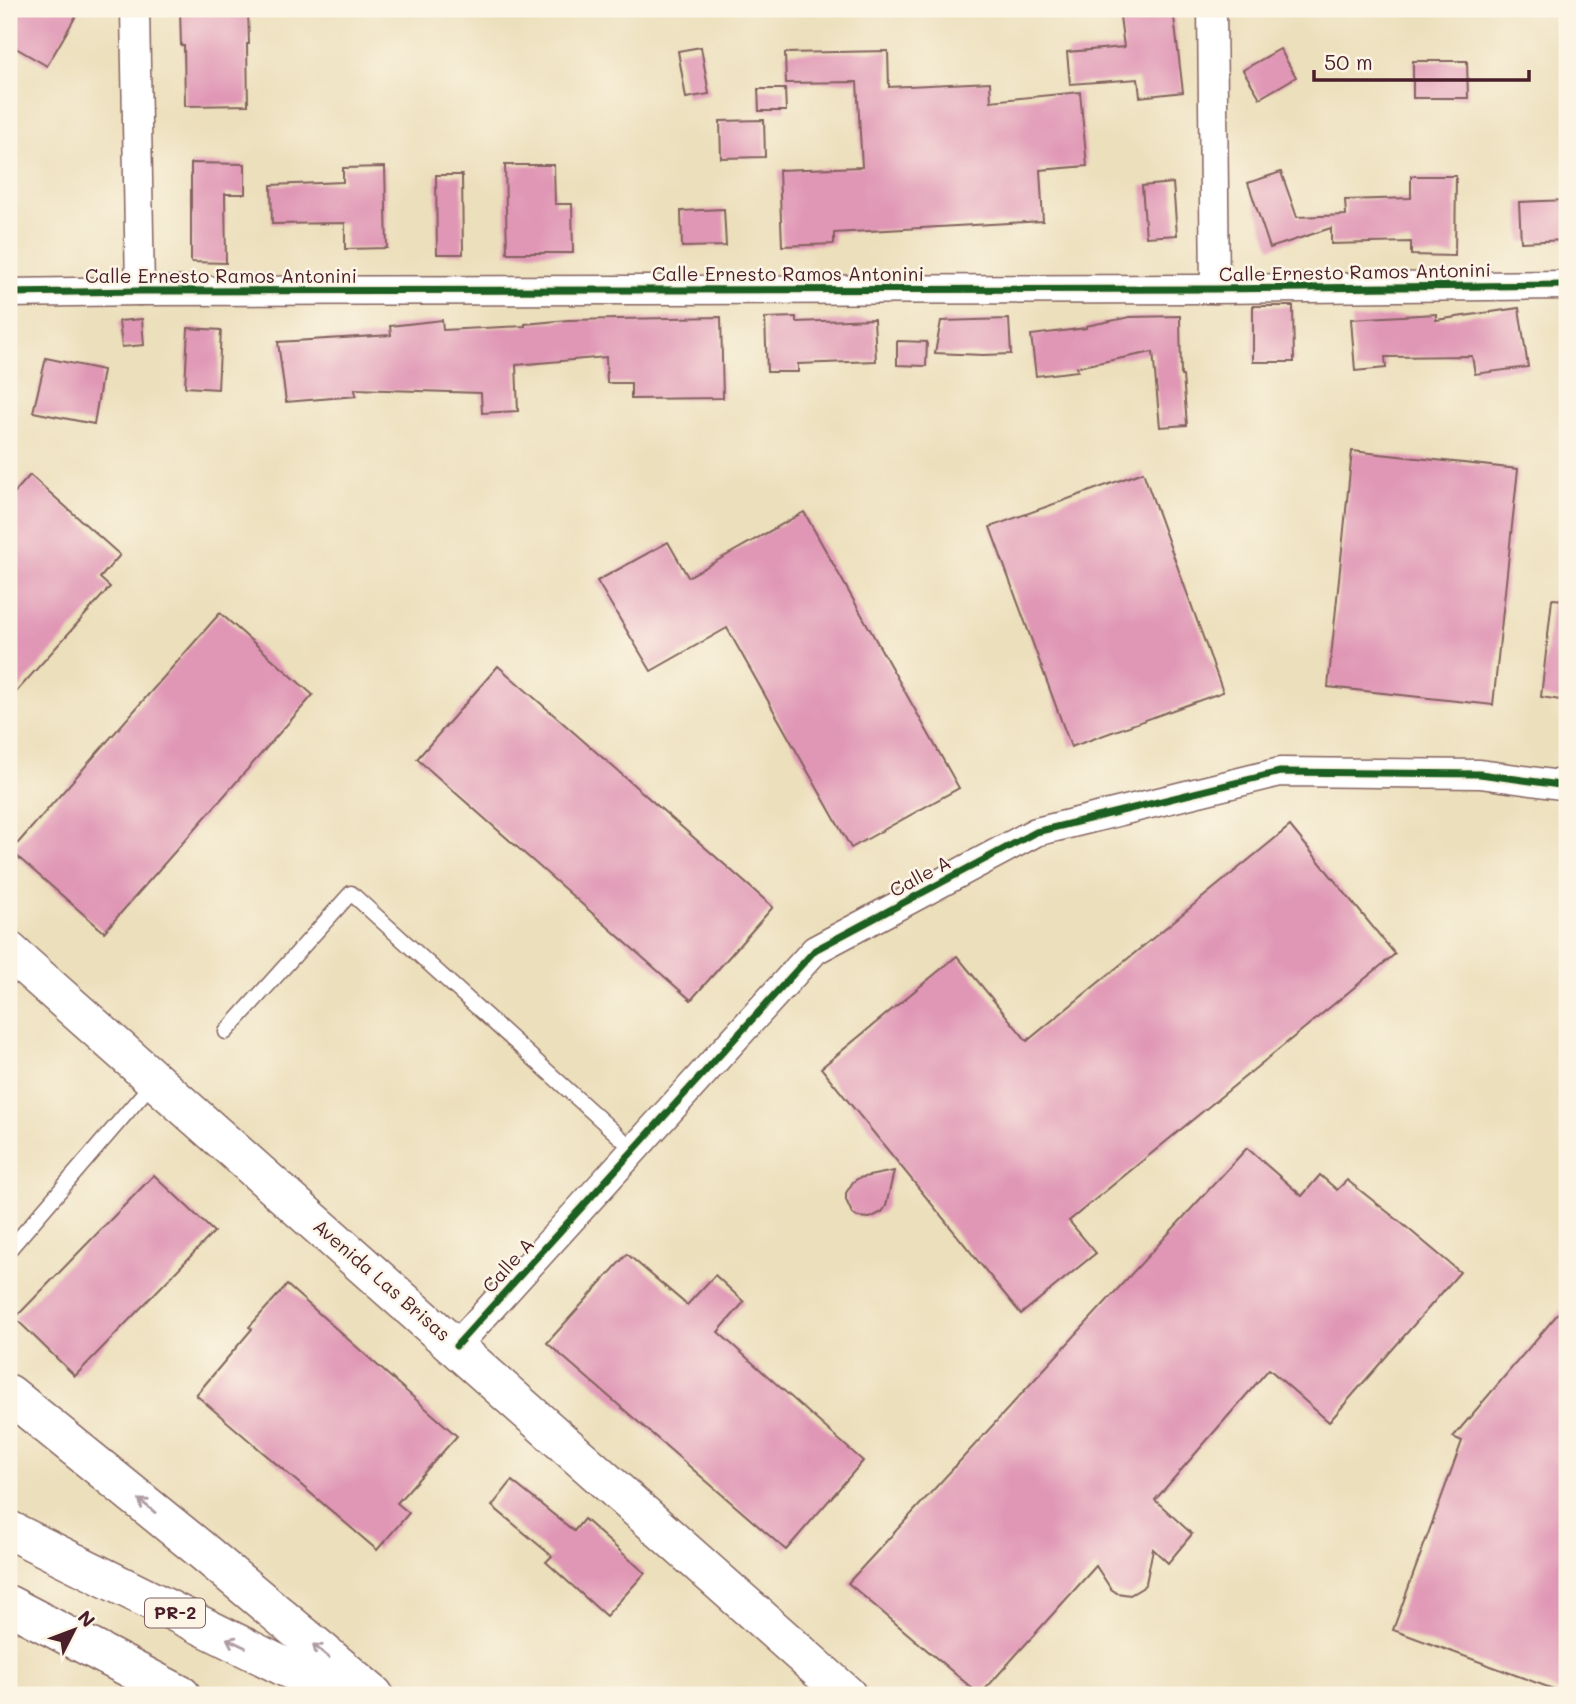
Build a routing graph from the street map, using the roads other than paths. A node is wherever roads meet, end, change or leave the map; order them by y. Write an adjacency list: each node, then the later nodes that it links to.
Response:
1 (135, 9): 5 (street)
2 (1212, 9): 4 (street)
3 (1567, 285): 4 (street, Calle Ernesto Ramos Antonini)
4 (1215, 289): 5 (street, Calle Ernesto Ramos Antonini)
5 (140, 291): 6 (street, Calle Ernesto Ramos Antonini)
6 (9, 293)
7 (1567, 786): 11 (street, Calle A)
8 (9, 951): 10 (main road, Avenida Las Brisas)
9 (226, 1032): 11 (lane)
10 (155, 1080): 12 (lane); 13 (main road, Avenida Las Brisas)
11 (634, 1150): 13 (street, Calle A)
12 (9, 1250)
13 (456, 1346): 20 (main road, Avenida Las Brisas)
14 (9, 1394): 19 (main road, one-way to 14)
15 (9, 1530): 18 (main road, PR-2, one-way to 15)
16 (9, 1605): 17 (main road)
17 (181, 1695)
18 (341, 1695)
19 (374, 1695)
20 (847, 1695)

